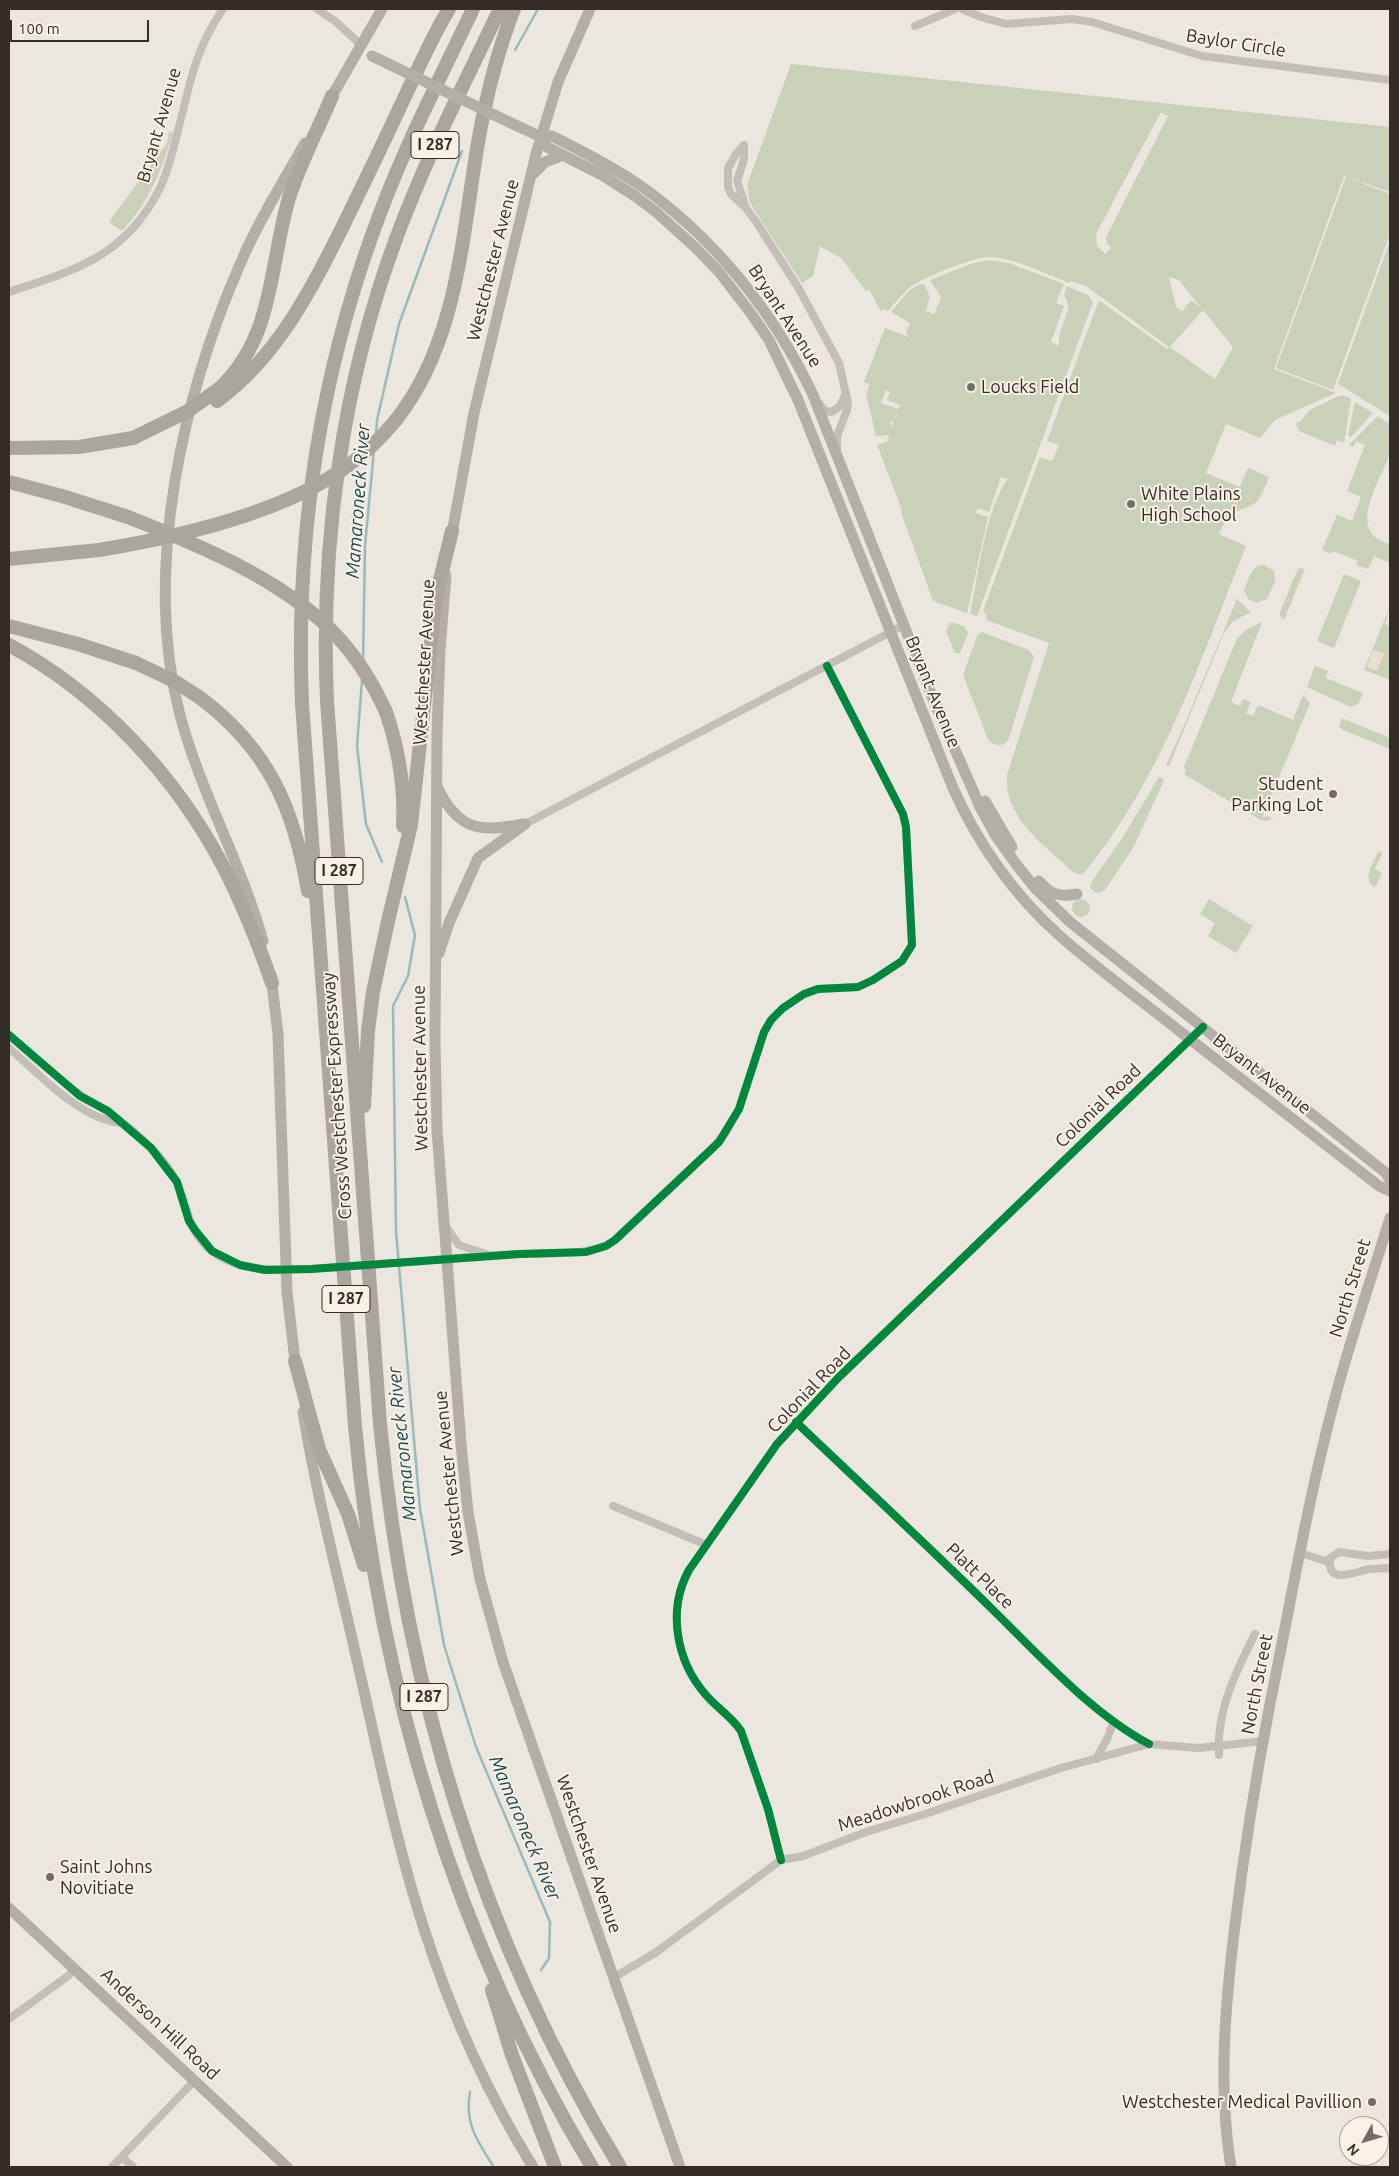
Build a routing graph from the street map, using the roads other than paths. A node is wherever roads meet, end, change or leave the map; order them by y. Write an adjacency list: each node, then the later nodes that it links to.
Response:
1 (223, 9): 19 (street, Bryant Avenue)
2 (317, 9): 12 (street, Bryant Avenue)
3 (382, 9): 12 (main road)
4 (449, 9): 21 (highway)
5 (473, 9): 39 (highway, Cross Westchester Expressway / I 287)
6 (500, 9): 47 (highway, Cross Westchester Expressway / I 287)
7 (514, 9): 27 (highway, bridge)
8 (590, 9): 15 (main road, Westchester Avenue)
9 (955, 9): 11 (street)
10 (962, 9): 13 (street, Baylor Circle)
11 (915, 26)
12 (361, 45): 14 (main road); 15 (main road, Bryant Avenue, bridge)
13 (1390, 80)
14 (332, 96): 21 (highway); 40 (main road)
15 (541, 137): 16 (main road, Bryant Avenue); 17 (main road, Westchester Avenue); 22 (main road, Bryant Avenue)
16 (563, 155): 17 (main road); 30 (main road, Bryant Avenue)
17 (531, 176): 26 (main road, Westchester Avenue)
18 (746, 208): 18 (street); 20 (street)
19 (9, 292)
20 (846, 393): 22 (street); 24 (street)
21 (219, 395): 23 (highway, bridge)
22 (813, 395): 24 (main road, Bryant Avenue)
23 (9, 448)
24 (838, 454): 28 (main road, Bryant Avenue)
25 (9, 482): 37 (highway, bridge)
26 (452, 531): 34 (main road, Westchester Avenue); 37 (highway)
27 (9, 559)
28 (904, 625): 30 (street); 33 (main road, Bryant Avenue)
29 (9, 626): 39 (highway, bridge)
30 (891, 632): 32 (street); 43 (main road, Bryant Avenue)
31 (9, 645): 40 (highway)
32 (827, 666): 35 (street); 51 (street)
33 (968, 781): 36 (main road); 41 (main road, Bryant Avenue)
34 (436, 785): 35 (main road); 38 (main road, Westchester Avenue)
35 (525, 824): 38 (main road)
36 (1077, 894)
37 (388, 921): 47 (highway)
38 (435, 972): 50 (main road, Westchester Avenue)
39 (322, 973): 64 (highway, Cross Westchester Expressway / I 287)
40 (272, 983): 53 (main road)
41 (1203, 1027): 43 (street, Colonial Road); 46 (main road, Bryant Avenue)
42 (9, 1035): 45 (street)
43 (1190, 1039): 48 (main road, Bryant Avenue); 55 (street, Colonial Road)
44 (9, 1048): 45 (street)
45 (122, 1123): 53 (street)
46 (1390, 1180)
47 (362, 1189): 86 (highway, Cross Westchester Expressway / I 287)
48 (1390, 1191)
49 (1390, 1222): 58 (main road, North Street)
50 (444, 1225): 51 (street); 52 (main road, Westchester Avenue)
51 (490, 1256): 52 (street)
52 (447, 1259): 53 (street, bridge); 75 (main road, Westchester Avenue)
53 (286, 1269): 54 (main road)
54 (295, 1361): 64 (highway); 83 (main road)
55 (796, 1422): 57 (street, Colonial Road); 66 (street, Platt Place)
56 (612, 1506): 57 (street)
57 (707, 1545): 71 (street, Colonial Road)
58 (1300, 1553): 61 (street); 67 (main road, North Street)
59 (1390, 1554): 60 (street)
60 (1368, 1556): 61 (street); 63 (street)
61 (1329, 1562): 63 (street)
62 (1390, 1568): 63 (street)
63 (1368, 1569)
64 (382, 1624): 73 (highway, Cross Westchester Expressway / I 287)
65 (1255, 1634): 69 (street, North Street)
66 (1113, 1722): 68 (street, Platt Place); 70 (street)
67 (1263, 1741): 69 (street, Meadowbrook Road); 89 (main road, North Street)
68 (1149, 1744): 69 (street, Meadowbrook Road); 70 (street, Meadowbrook Road)
69 (1218, 1751)
70 (1096, 1759): 71 (street, Meadowbrook Road)
71 (781, 1860): 75 (street, Meadowbrook Road)
72 (9, 1908): 74 (main road, Anderson Hill Road)
73 (469, 1917): 84 (highway); 85 (highway, Cross Westchester Expressway / I 287)
74 (74, 1969): 76 (street); 77 (main road, Anderson Hill Road)
75 (613, 1978): 78 (main road, Westchester Avenue)
76 (9, 2019)
77 (195, 2080): 79 (street); 82 (main road, Anderson Hill Road)
78 (660, 2114): 87 (main road); 88 (main road)
79 (122, 2157): 80 (street); 81 (street)
80 (112, 2167)
81 (133, 2167)
82 (287, 2167)
83 (533, 2167)
84 (555, 2167)
85 (592, 2167)
86 (620, 2167)
87 (680, 2167)
88 (686, 2167)
89 (1232, 2167)

